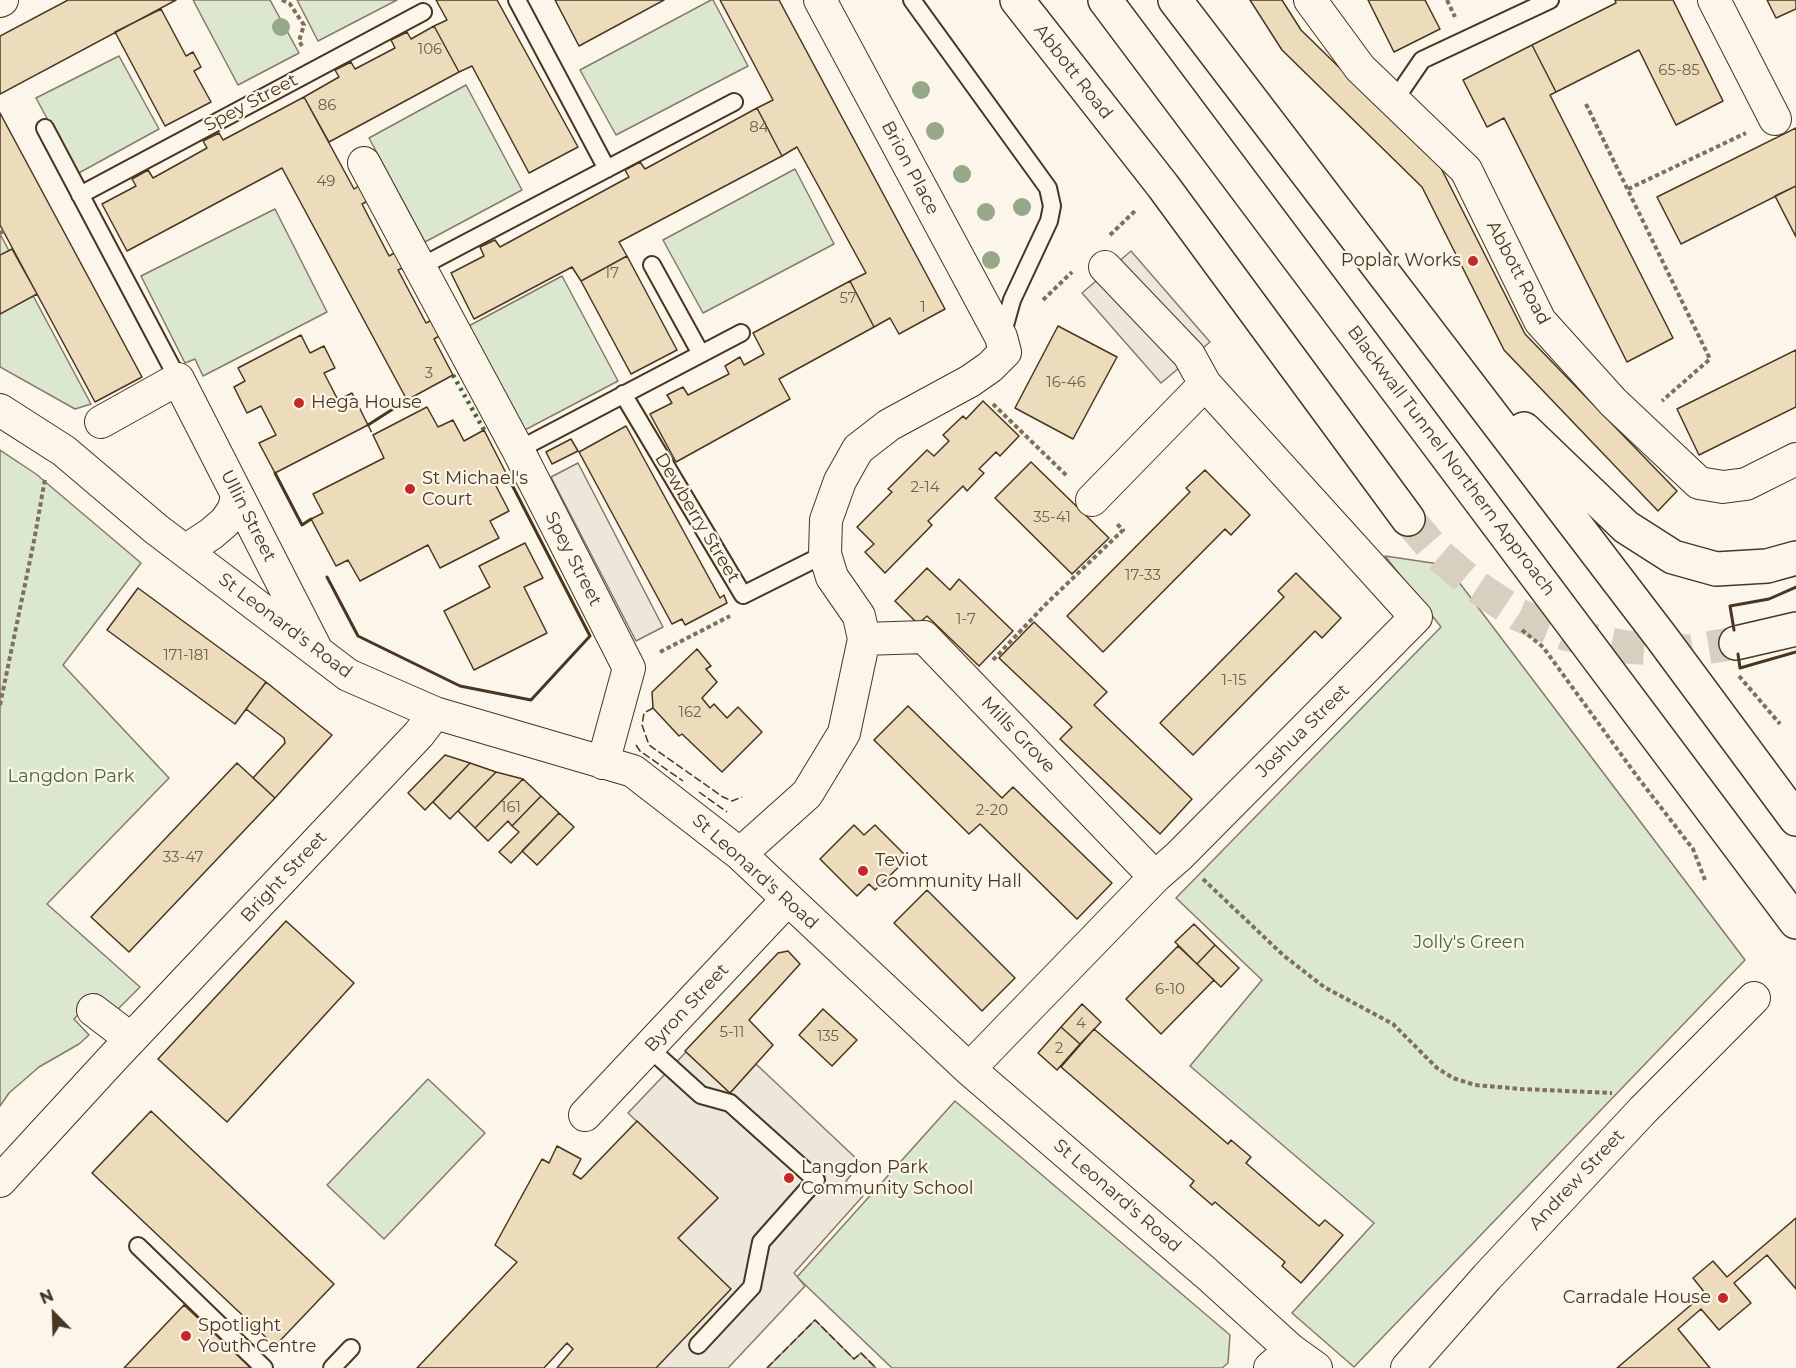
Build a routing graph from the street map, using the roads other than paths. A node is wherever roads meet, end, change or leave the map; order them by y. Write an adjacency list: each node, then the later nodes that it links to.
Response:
1 (517, 0): 16 (lane)
2 (820, 0): 22 (street, Brion Place)
3 (912, 0): 22 (lane)
4 (1017, 0): 34 (main road, Abbott Road)
5 (1105, 0): 48 (main road, Blackwall Tunnel Northern Approach)
6 (1175, 0): 23 (main road)
7 (1310, 0): 11 (street, Abbott Road)
8 (1551, 0): 11 (lane)
9 (1714, 0): 13 (street)
10 (423, 12): 17 (lane, Spey Street)
11 (1394, 101): 31 (street, Abbott Road)
12 (734, 102): 16 (lane)
13 (1775, 119)
14 (45, 128): 17 (lane, Ullin Street)
15 (364, 163): 19 (street, Spey Street)
16 (607, 169): 19 (lane)
17 (80, 195): 25 (lane, Ullin Street)
18 (652, 265): 24 (lane)
19 (420, 267): 30 (street, Spey Street)
20 (1105, 267): 26 (street, Joshua Street)
21 (741, 333): 24 (lane)
22 (1001, 337): 36 (street)
23 (1440, 346): 37 (main road); 44 (main road)
24 (701, 354): 27 (lane)
25 (178, 379): 29 (street); 32 (street, Ullin Street)
26 (1205, 384): 33 (street); 46 (street, Joshua Street)
27 (623, 394): 30 (lane); 36 (lane, Dewberry Street)
28 (0, 410): 35 (street, St Leonard's Road)
29 (101, 422)
30 (518, 450): 43 (street, Spey Street)
31 (1796, 459)
32 (237, 495): 35 (street); 41 (street, Ullin Street)
33 (1092, 500)
34 (1408, 519)
35 (185, 551): 41 (street, St Leonard's Road)
36 (825, 554): 39 (street)
37 (1796, 558)
38 (1796, 629): 40 (main road)
39 (864, 639): 45 (street); 46 (street, Mills Grove)
40 (1737, 643)
41 (318, 653): 42 (street, St Leonard's Road)
42 (435, 713): 43 (street, St Leonard's Road); 52 (street, Bright Street)
43 (603, 763): 45 (street, St Leonard's Road)
44 (1796, 819)
45 (740, 854): 47 (street, St Leonard's Road)
46 (1155, 877): 53 (street, Joshua Street)
47 (787, 900): 51 (street, Byron Street); 53 (street, St Leonard's Road)
48 (1796, 922)
49 (1754, 998): 63 (street, Andrew Street)
50 (93, 1010): 52 (street)
51 (649, 1048): 54 (street, Byron Street); 57 (lane)
52 (121, 1049): 55 (street, Bright Street)
53 (969, 1069): 59 (street, St Leonard's Road)
54 (585, 1115)
55 (0, 1181)
56 (138, 1246): 60 (lane)
57 (698, 1345)
58 (351, 1348): 61 (lane)
59 (1280, 1359): 62 (street)
60 (264, 1368)
61 (332, 1368)
62 (1316, 1368)
63 (1407, 1368)

